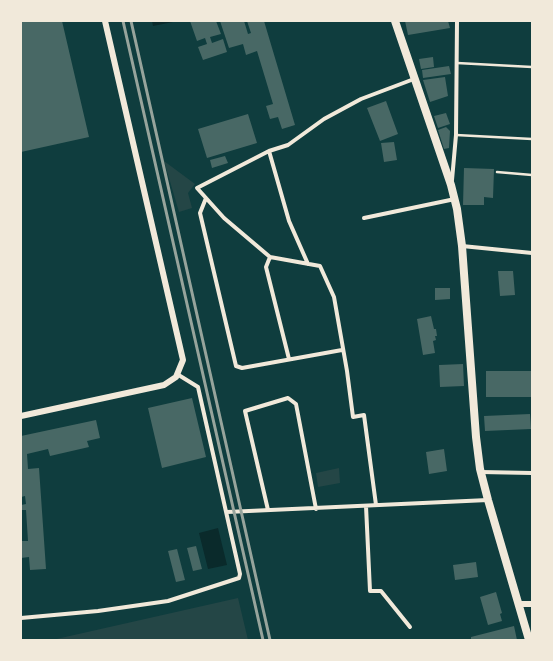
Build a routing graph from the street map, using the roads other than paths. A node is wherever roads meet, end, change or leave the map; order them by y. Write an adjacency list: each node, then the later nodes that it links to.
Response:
1 (106, 21): 22 (street)
2 (395, 21): 6 (main road)
3 (457, 21): 4 (street)
4 (456, 63): 5 (lane); 7 (street)
5 (532, 67)
6 (414, 79): 9 (street); 12 (main road)
7 (456, 135): 8 (lane); 12 (street)
8 (532, 139)
9 (269, 151): 13 (street); 19 (street)
10 (497, 172): 11 (lane)
11 (532, 175)
12 (451, 185): 14 (main road)
13 (206, 198): 18 (street); 21 (street)
14 (455, 199): 15 (street); 16 (main road)
15 (364, 218)
16 (462, 246): 17 (street); 24 (main road)
17 (532, 253)
18 (270, 257): 19 (street); 21 (street)
19 (308, 264): 20 (street)
20 (342, 350): 21 (street); 27 (street)
21 (289, 360)
22 (177, 374): 23 (street); 31 (street)
23 (21, 416)
24 (481, 472): 25 (street); 26 (main road)
25 (532, 473)
26 (488, 500): 27 (street); 32 (main road)
27 (376, 505): 28 (street)
28 (366, 506): 29 (street); 35 (street)
29 (316, 509): 30 (street); 30 (street)
30 (268, 510): 31 (street)
31 (227, 512): 34 (street)
32 (518, 604): 33 (street); 36 (main road)
33 (532, 604)
34 (21, 618)
35 (410, 627)
36 (529, 640)

